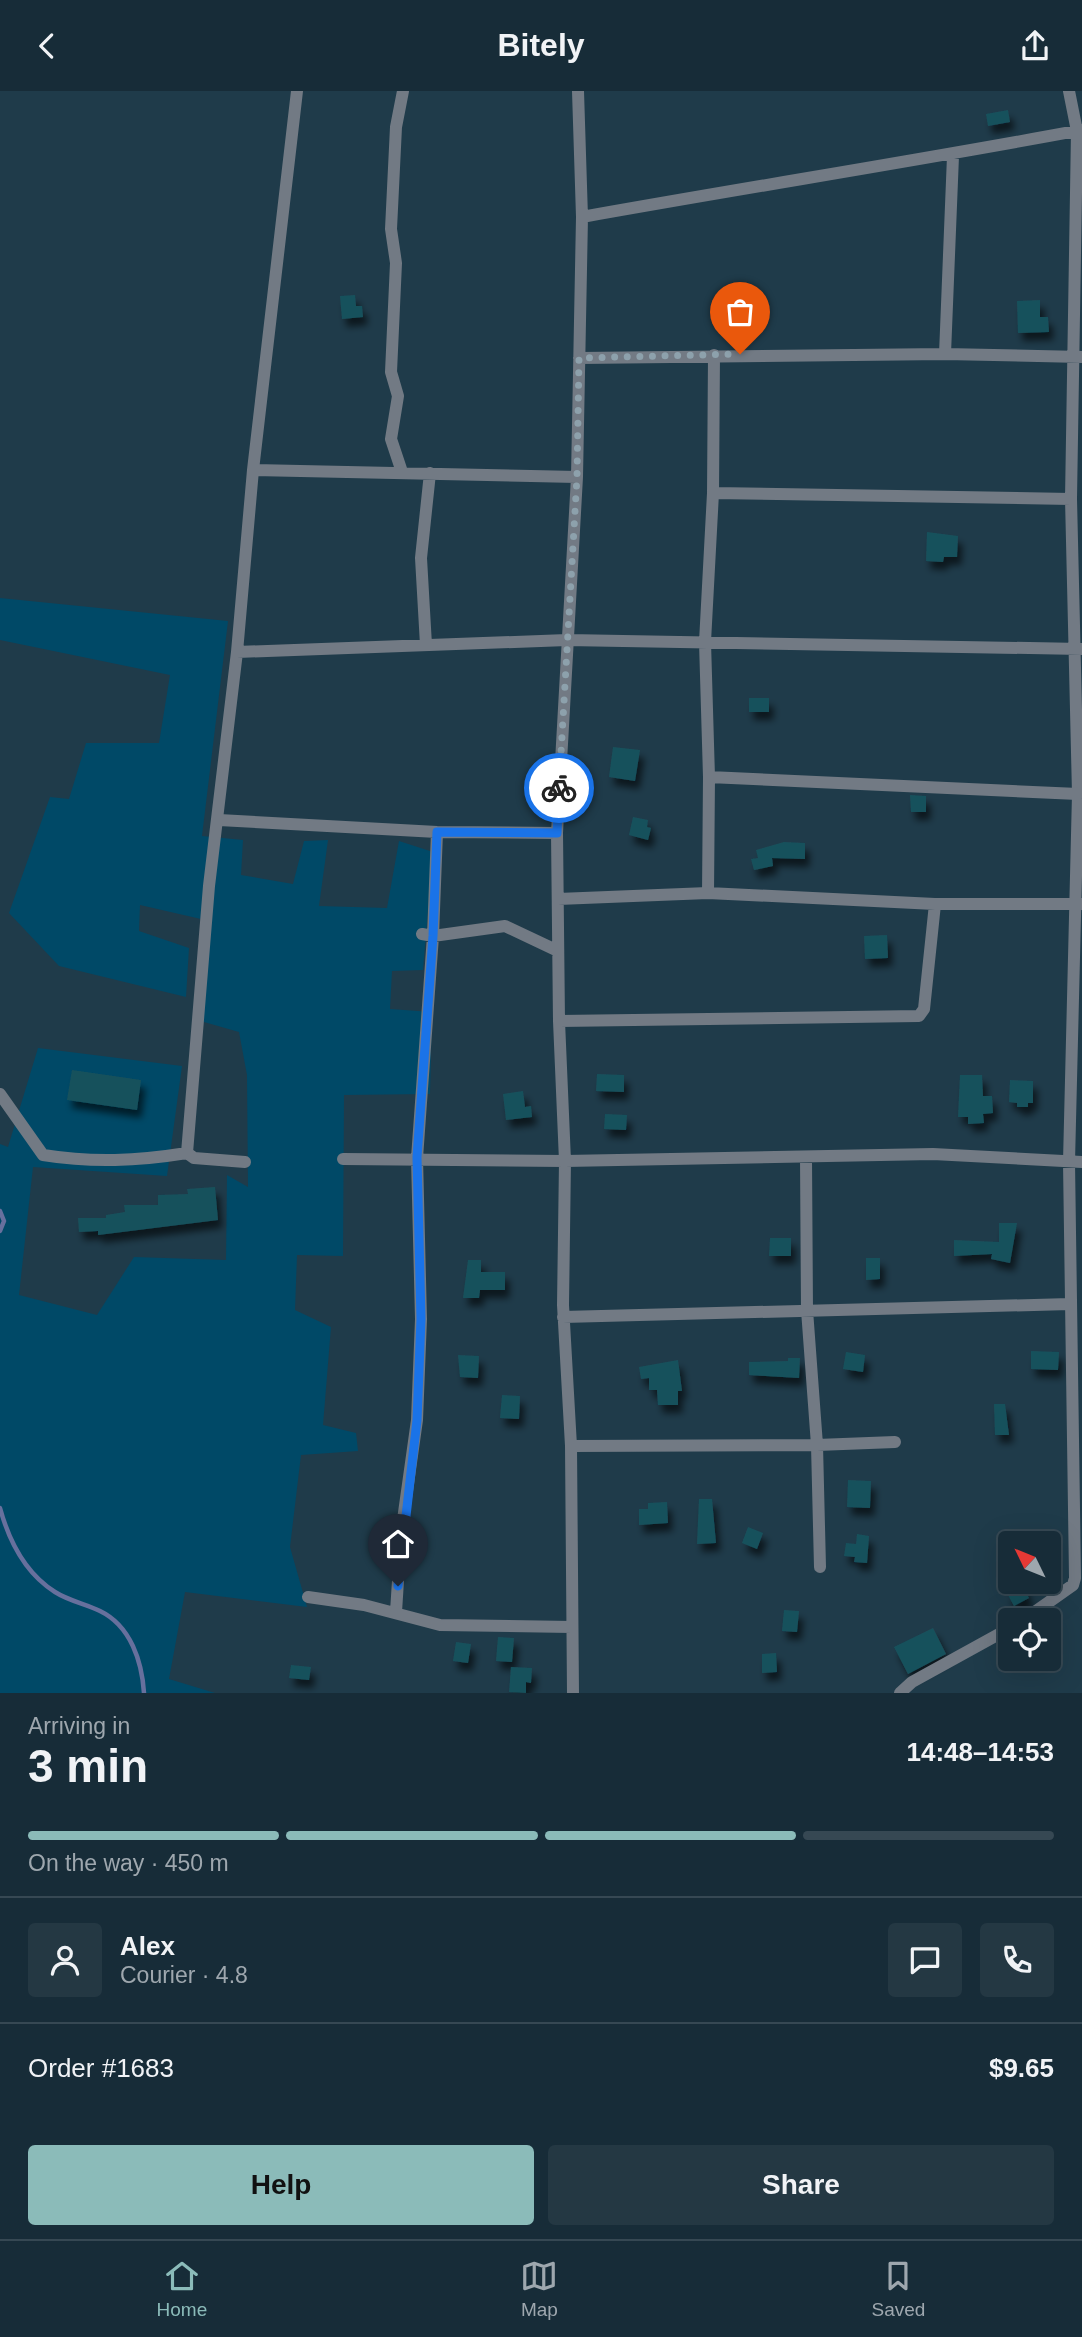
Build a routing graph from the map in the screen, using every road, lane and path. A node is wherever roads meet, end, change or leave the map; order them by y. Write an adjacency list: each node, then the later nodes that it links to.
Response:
1 (297, 91): 12 (street)
2 (403, 91): 13 (street)
3 (578, 91): 7 (street)
4 (1069, 91): 5 (street)
5 (1079, 130): 6 (street); 10 (street)
6 (953, 156): 7 (street); 8 (street)
7 (582, 217): 11 (street)
8 (945, 354): 9 (street); 10 (street)
9 (714, 355): 11 (street); 16 (street)
10 (1077, 357): 17 (street)
11 (579, 358): 15 (street)
12 (253, 470): 13 (street); 22 (street)
13 (402, 472): 14 (street)
14 (430, 473): 15 (street); 20 (street)
15 (577, 477): 18 (street)
16 (713, 493): 17 (street); 19 (street)
17 (1071, 499): 21 (street)
18 (568, 640): 19 (street); 20 (street); 27 (street)
19 (705, 642): 21 (street); 23 (street)
20 (426, 645): 22 (street)
21 (1078, 649): 24 (street)
22 (237, 652): 25 (street)
23 (709, 777): 24 (street); 28 (street)
24 (1078, 794): 31 (street)
25 (219, 820): 26 (street); 37 (street)
26 (437, 832): 27 (street); 32 (street)
27 (557, 833): 29 (street)
28 (708, 893): 29 (street); 30 (street)
29 (558, 899): 33 (street)
30 (935, 904): 31 (street); 34 (street)
31 (1079, 904): 35 (street)
32 (428, 935): 33 (street); 38 (street)
33 (558, 951): 34 (street)
34 (559, 1021): 41 (street)
35 (1078, 1022): 43 (street)
36 (0, 1094): 37 (street)
37 (187, 1153): 42 (street)
38 (417, 1157): 40 (street); 41 (street); 55 (street)
39 (806, 1158): 41 (street); 43 (street); 45 (street)
40 (344, 1159)
41 (565, 1161): 46 (street)
42 (246, 1162)
43 (1075, 1162): 44 (street)
44 (1070, 1304): 45 (street); 48 (street)
45 (807, 1310): 46 (street); 49 (street)
46 (563, 1317): 50 (street)
47 (895, 1442): 49 (street)
48 (1078, 1442): 52 (street)
49 (817, 1445): 50 (street); 51 (street)
50 (571, 1446): 56 (street)
51 (820, 1567)
52 (1078, 1585): 54 (street)
53 (308, 1597): 55 (street)
54 (1042, 1608)
55 (396, 1612): 56 (street)
56 (572, 1627): 58 (street)
57 (998, 1635): 59 (street)
58 (573, 1693)
59 (900, 1693)

